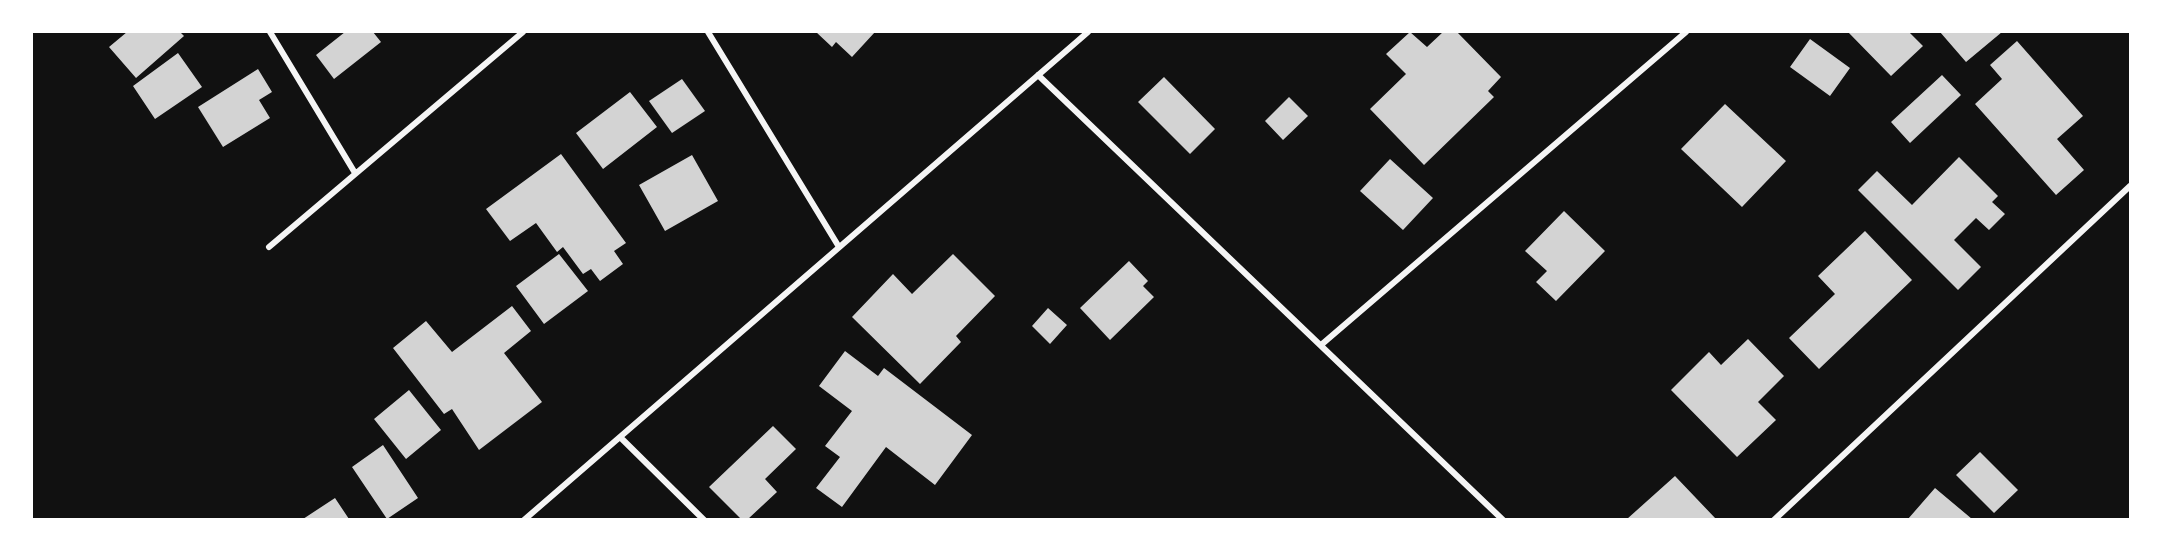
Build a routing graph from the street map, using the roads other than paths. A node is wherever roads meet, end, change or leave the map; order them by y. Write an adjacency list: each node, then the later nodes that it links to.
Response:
1 (270, 32): 7 (street)
2 (523, 32): 7 (street)
3 (708, 32): 10 (street)
4 (1088, 32): 6 (street)
5 (1686, 32): 11 (street)
6 (1038, 75): 10 (street); 11 (street)
7 (355, 173): 9 (street)
8 (2130, 186): 16 (street)
9 (269, 247)
10 (839, 248): 12 (street)
11 (1321, 345): 15 (street)
12 (621, 437): 13 (street); 14 (street)
13 (524, 519)
14 (704, 519)
15 (1503, 519)
16 (1774, 519)

